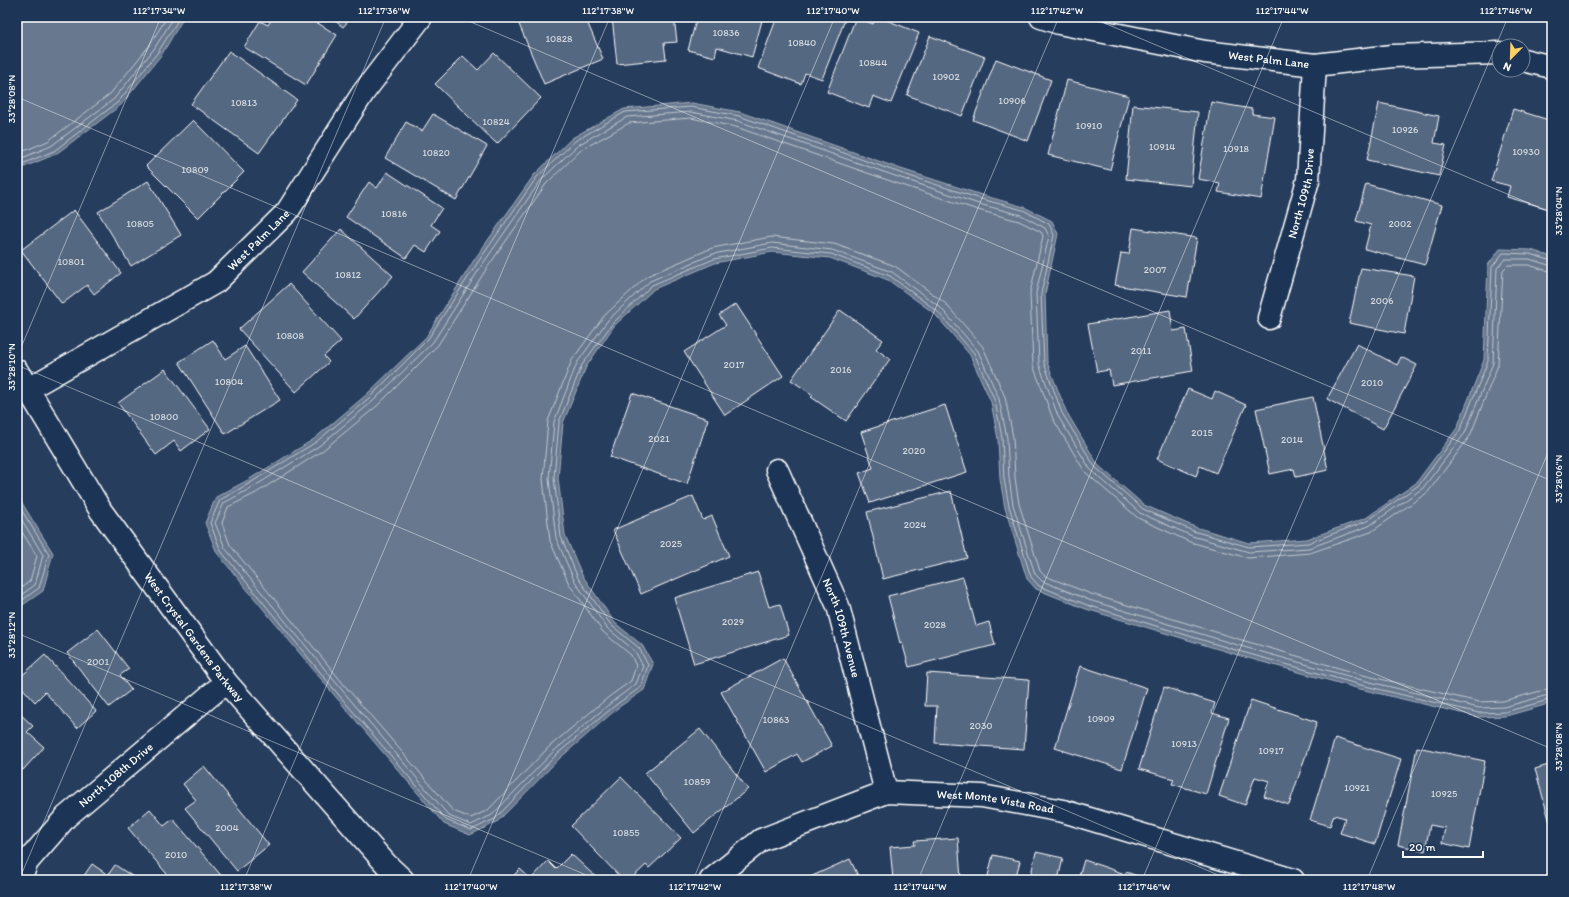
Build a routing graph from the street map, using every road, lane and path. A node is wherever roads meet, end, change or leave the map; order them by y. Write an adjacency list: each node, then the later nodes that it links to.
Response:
1 (421, 17): 9 (street, West Palm Lane)
2 (1041, 17): 5 (street, West Palm Lane)
3 (1491, 53): 5 (street, West Palm Lane)
4 (1531, 62): 6 (street)
5 (1315, 65): 7 (street, North 109th Drive)
6 (1552, 67)
7 (1269, 318)
8 (17, 370): 9 (street, West Crystal Gardens Parkway)
9 (28, 389): 11 (street, West Crystal Gardens Parkway)
10 (776, 470): 12 (street, North 109th Avenue)
11 (226, 682): 13 (street, North 108th Drive); 14 (street, West Crystal Gardens Parkway)
12 (886, 792): 15 (street, West Monte Vista Road); 16 (street, West Monte Vista Road)
13 (20, 880)
14 (403, 880)
15 (711, 880)
16 (1293, 880)

